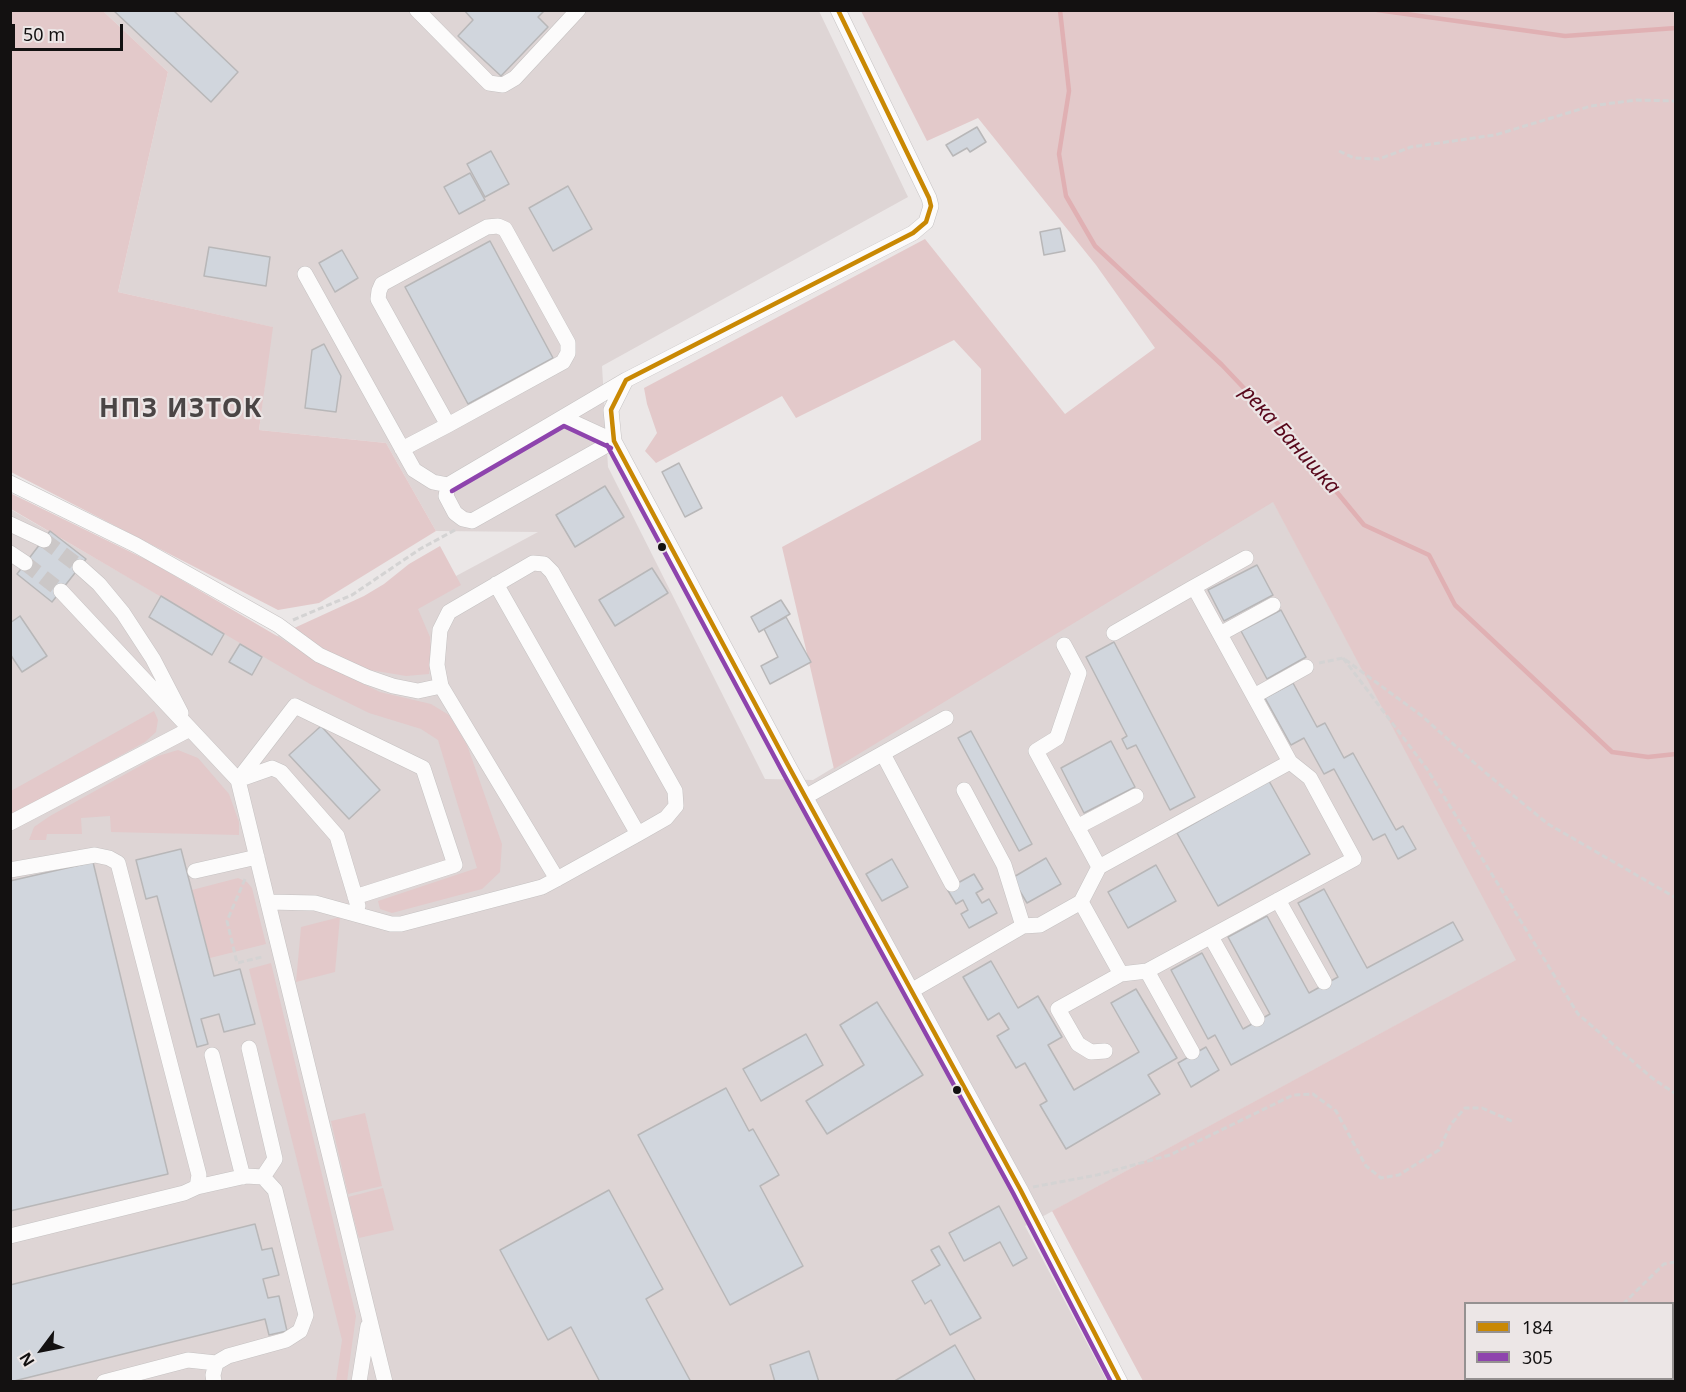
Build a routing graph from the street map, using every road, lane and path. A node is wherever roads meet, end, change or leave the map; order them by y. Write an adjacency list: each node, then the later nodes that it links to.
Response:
1 (417, 10): 2 (street)
2 (578, 10)
3 (838, 10): 7 (street)
4 (1676, 101): 5 (path)
5 (1339, 152)
6 (305, 274): 11 (street)
7 (626, 380): 8 (street); 10 (street)
8 (564, 418): 10 (street); 13 (street)
9 (447, 425): 9 (street); 11 (street)
10 (614, 441): 14 (street); 40 (street)
11 (402, 449): 13 (street)
12 (10, 483): 25 (street)
13 (448, 485): 14 (street)
14 (472, 521): 25 (path)
15 (10, 524): 16 (street)
16 (44, 540)
17 (10, 553): 19 (street)
18 (1246, 558): 22 (street)
19 (26, 563)
20 (80, 567): 34 (street)
21 (496, 584): 31 (street); 43 (street); 43 (street)
22 (1194, 587): 26 (street); 27 (street)
23 (61, 591): 34 (street)
24 (1273, 605): 27 (street)
25 (278, 625): 31 (street)
26 (1114, 633)
27 (1220, 634): 32 (street)
28 (1064, 645): 42 (street)
29 (1343, 658): 30 (path); 52 (path); 69 (path)
30 (1306, 666): 32 (street)
31 (441, 686): 49 (street)
32 (1254, 696): 36 (street)
33 (946, 718): 35 (street)
34 (189, 729): 37 (street); 41 (street)
35 (883, 754): 40 (street); 50 (street)
36 (1290, 762): 45 (street); 53 (street)
37 (238, 780): 44 (street); 51 (street); 51 (street)
38 (964, 790): 57 (street)
39 (1136, 796): 42 (street)
40 (805, 797): 63 (street)
41 (10, 823)
42 (1077, 827): 45 (street)
43 (638, 834): 49 (street)
44 (257, 857): 47 (street); 54 (street)
45 (1099, 867): 55 (street)
46 (10, 870): 73 (street)
47 (195, 871)
48 (245, 879): 59 (path)
49 (557, 879): 56 (street)
50 (952, 884)
51 (355, 897): 56 (street)
52 (1676, 898)
53 (1278, 900): 58 (street); 62 (street)
54 (268, 902): 56 (street); 78 (street)
55 (1081, 902): 57 (street); 61 (street)
56 (361, 915)
57 (1023, 926): 63 (street)
58 (1211, 937): 60 (street); 64 (street)
59 (262, 957)
60 (1148, 971): 61 (street); 67 (street)
61 (1121, 974): 66 (street)
62 (1324, 982)
63 (911, 991): 74 (street)
64 (1257, 1019)
65 (249, 1048): 72 (street)
66 (1105, 1051)
67 (1192, 1052)
68 (212, 1055): 71 (street)
69 (1676, 1094)
70 (1514, 1122): 74 (path)
71 (243, 1177): 72 (street); 73 (street)
72 (263, 1177): 79 (street)
73 (196, 1187): 75 (street)
74 (1020, 1189): 84 (street)
75 (10, 1236)
76 (1676, 1262): 77 (path)
77 (1625, 1302)
78 (370, 1317): 82 (street); 83 (street)
79 (216, 1363): 80 (street); 81 (street)
80 (104, 1382)
81 (214, 1382)
82 (359, 1382)
83 (385, 1382)
84 (1120, 1382)

